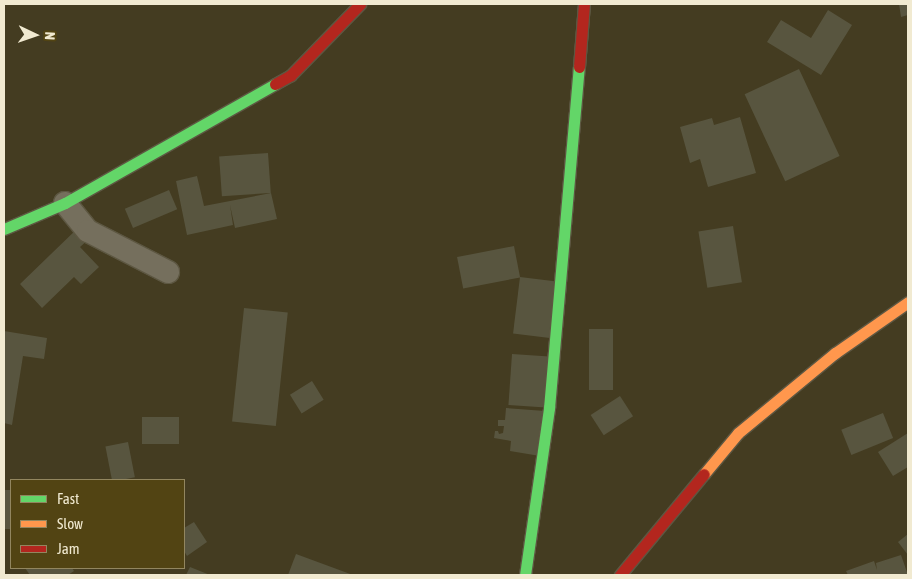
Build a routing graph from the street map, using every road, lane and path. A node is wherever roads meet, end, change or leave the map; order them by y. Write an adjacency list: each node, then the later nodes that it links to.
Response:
1 (360, 4): 3 (street)
2 (584, 4): 7 (street)
3 (65, 203): 4 (street); 5 (street)
4 (4, 229)
5 (168, 272)
6 (908, 302): 8 (street)
7 (525, 575)
8 (620, 575)

